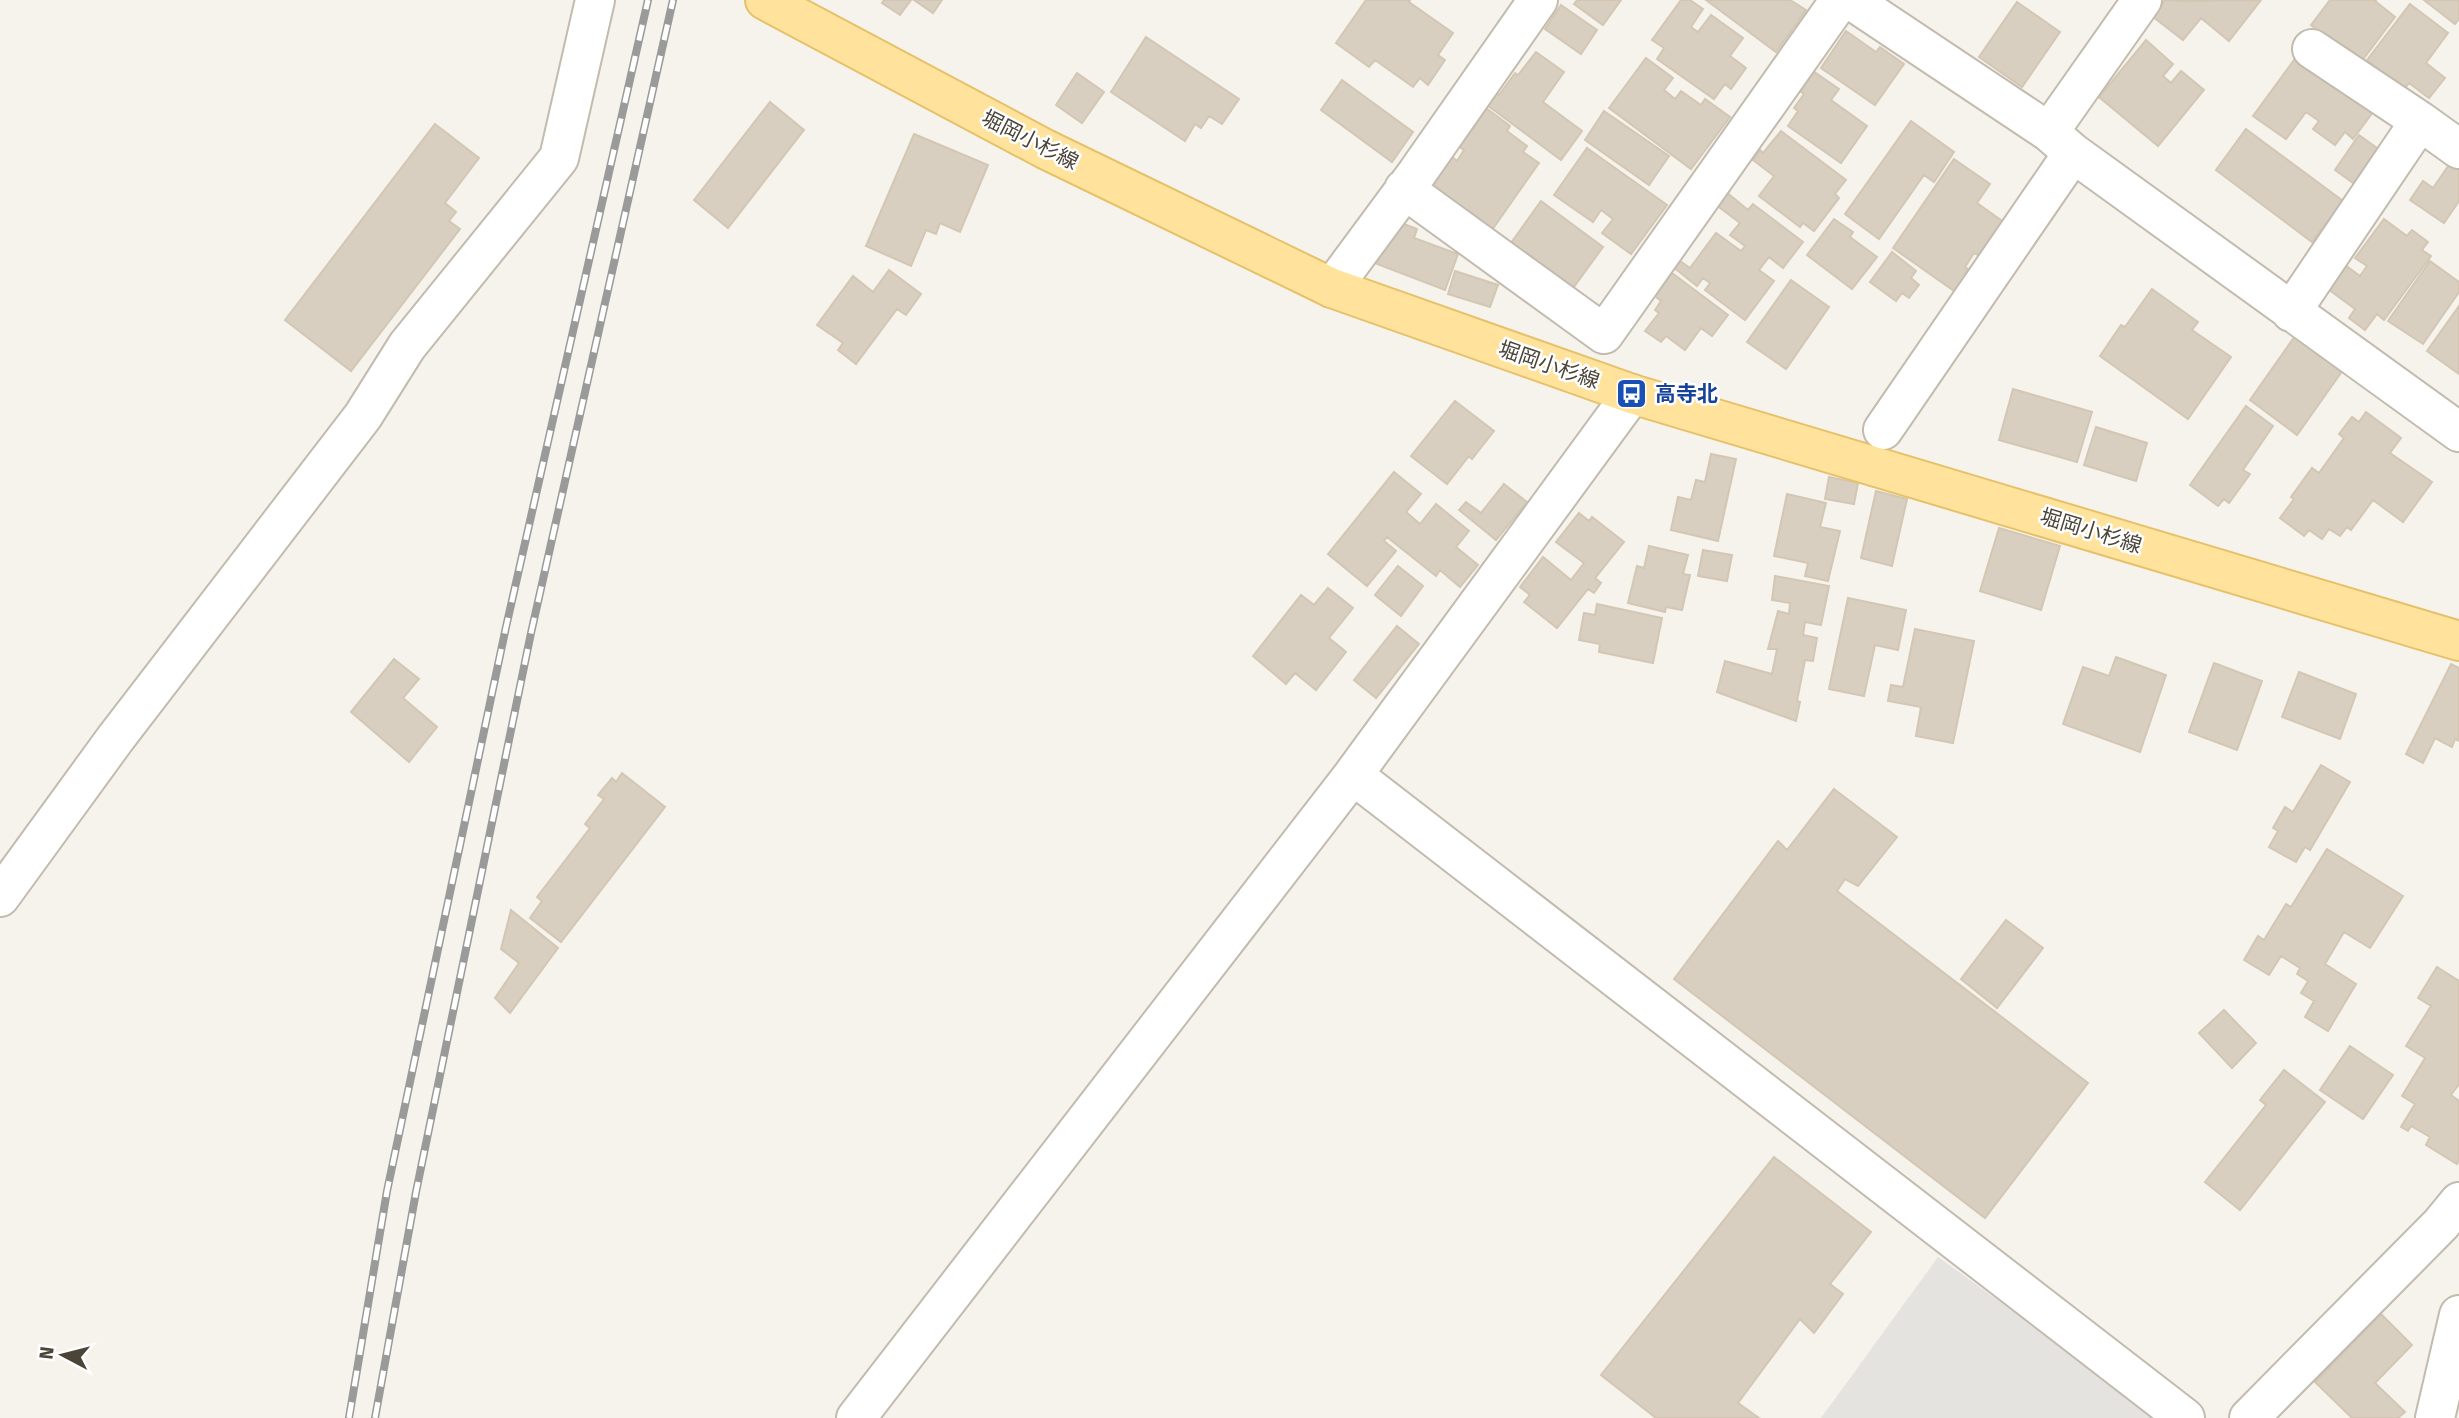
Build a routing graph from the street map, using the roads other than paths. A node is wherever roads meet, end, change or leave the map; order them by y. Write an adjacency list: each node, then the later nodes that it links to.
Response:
1 (594, 0): 19 (street)
2 (765, 0): 12 (main road, 堀岡小杉線)
3 (1538, 0): 11 (street)
4 (1840, 0): 11 (street)
5 (1851, 0): 9 (street)
6 (2142, 0): 9 (street)
7 (2312, 49): 8 (street)
8 (2420, 121): 10 (street); 13 (street)
9 (2061, 143): 13 (street); 15 (street)
10 (2459, 149)
11 (1404, 189): 12 (street)
12 (1332, 288): 14 (main road, 堀岡小杉線)
13 (2291, 312): 16 (street)
14 (1632, 394): 17 (main road, 堀岡小杉線); 18 (street)
15 (1883, 430)
16 (2459, 432)
17 (2459, 641)
18 (1353, 775): 22 (street); 23 (street)
19 (0, 897)
20 (2459, 1202): 24 (street)
21 (2459, 1315): 25 (street)
22 (856, 1418)
23 (2185, 1418)
24 (2249, 1418)
25 (2435, 1418)

